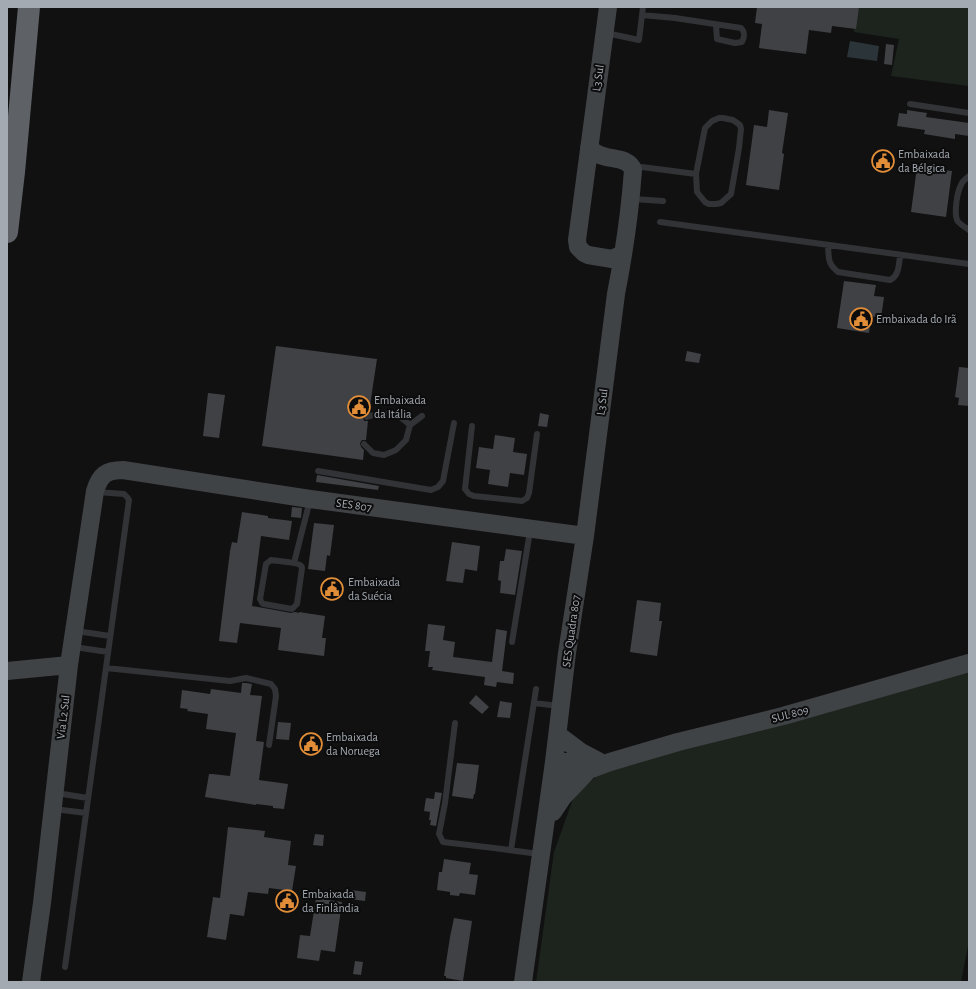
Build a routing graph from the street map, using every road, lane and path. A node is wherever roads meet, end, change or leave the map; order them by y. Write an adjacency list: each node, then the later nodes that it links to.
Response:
1 (29, 7): 17 (highway)
2 (608, 7): 6 (street, L3 Sul)
3 (643, 7): 4 (lane)
4 (642, 15): 5 (lane); 6 (lane)
5 (716, 25): 5 (lane)
6 (605, 33): 9 (street, L3 Sul)
7 (910, 104): 8 (lane)
8 (969, 114)
9 (592, 154): 10 (street); 20 (street, L3 Sul)
10 (632, 166): 11 (lane); 13 (street, L3 Sul)
11 (696, 174): 11 (lane)
12 (969, 176): 16 (lane)
13 (631, 199): 14 (lane); 20 (street, L3 Sul)
14 (663, 201)
15 (660, 222): 18 (lane)
16 (969, 230)
17 (7, 232)
18 (828, 245): 19 (lane); 19 (lane)
19 (900, 255): 21 (lane)
20 (619, 260): 34 (street, L3 Sul)
21 (969, 264)
22 (422, 416): 25 (lane)
23 (368, 417): 25 (lane)
24 (454, 423): 30 (lane)
25 (410, 425): 28 (lane)
26 (472, 426): 27 (lane)
27 (537, 434)
28 (364, 444)
29 (123, 470): 31 (street, Via L2 Sul); 32 (street, SES 807)
30 (318, 471)
31 (95, 492): 36 (lane); 37 (street, Via L2 Sul)
32 (310, 499): 33 (street, SES 807); 35 (lane)
33 (531, 529): 34 (street, SES 807); 38 (lane)
34 (585, 536): 46 (street, SES Quadra 807)
35 (294, 563): 35 (lane)
36 (110, 636): 37 (lane); 39 (lane)
37 (74, 638): 39 (lane); 41 (street, Via L2 Sul)
38 (512, 642)
39 (108, 652): 42 (lane)
40 (969, 663): 50 (street, SUL 809)
41 (69, 665): 43 (street); 53 (street, Via L2 Sul)
42 (106, 668): 49 (lane); 52 (lane)
43 (8, 672)
44 (536, 689): 45 (lane)
45 (534, 703): 46 (lane); 57 (lane)
46 (561, 707): 48 (street, SES Quadra 807)
47 (455, 723): 57 (lane)
48 (560, 732): 50 (street); 51 (street, SES Quadra 807)
49 (270, 745)
50 (600, 765): 51 (street, SUL 809); 54 (street)
51 (559, 772): 54 (street, SES Quadra 807); 56 (street, SES Quadra 807)
52 (88, 798): 53 (lane); 55 (lane)
53 (53, 801): 55 (lane); 60 (street, Via L2 Sul)
54 (553, 812): 56 (street, SES Quadra 807)
55 (86, 813): 59 (lane)
56 (544, 831): 58 (street, SES Quadra 807)
57 (511, 850): 58 (lane)
58 (541, 854): 61 (street, SES Quadra 807)
59 (65, 967)
60 (31, 982)
61 (523, 982)

